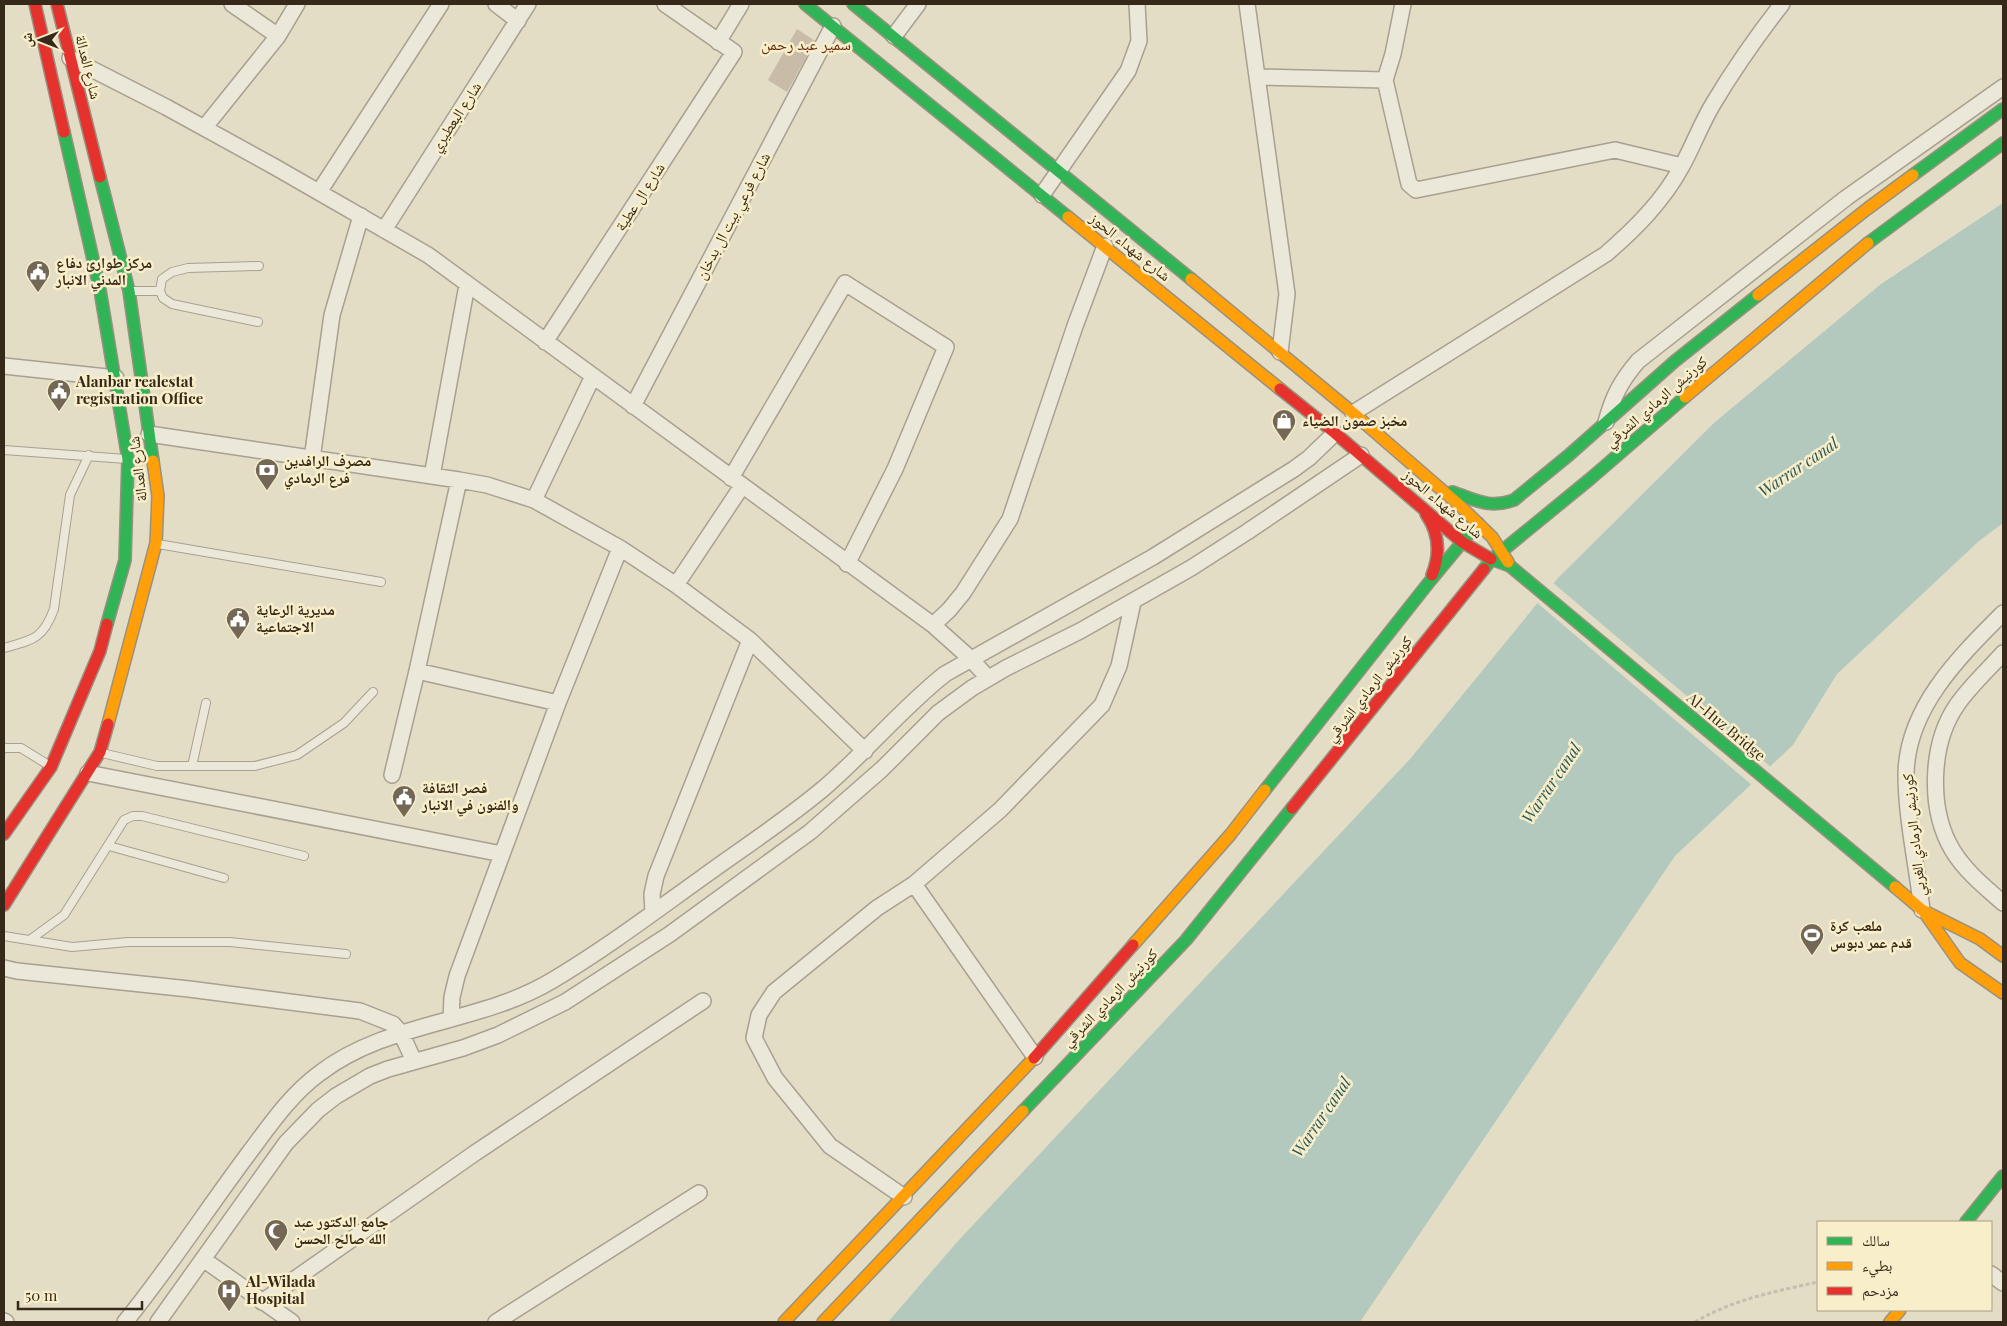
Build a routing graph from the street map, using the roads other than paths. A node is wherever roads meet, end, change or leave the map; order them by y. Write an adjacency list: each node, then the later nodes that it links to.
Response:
1 (35, 4): 20 (main road, شارع العدالة)
2 (57, 4): 24 (main road, شارع العدالة)
3 (232, 4): 21 (street)
4 (297, 4): 21 (street)
5 (441, 4): 33 (street)
6 (496, 4): 18 (street)
7 (528, 4): 18 (street, شارع البعطيري)
8 (665, 4): 23 (street)
9 (741, 4): 23 (street)
10 (805, 4): 19 (main road, شارع شهداء الحوز)
11 (853, 4): 22 (main road, شارع شهداء الحوز)
12 (918, 4): 22 (street)
13 (1137, 4): 32 (street)
14 (1247, 4): 25 (street)
15 (1403, 4): 26 (street)
16 (1782, 4): 31 (street)
17 (23, 6): 20 (main road)
18 (518, 21): 36 (street, شارع البعطيري)
19 (833, 26): 34 (main road, شارع شهداء الحوز); 48 (street, شارع فرعي بيت ال بدخان)
20 (41, 27): 47 (main road, شارع العدالة)
21 (278, 36): 29 (street)
22 (894, 36): 32 (main road, شارع شهداء الحوز)
23 (718, 42): 43 (street, شارع ال عطية)
24 (70, 58): 29 (street); 40 (main road, شارع العدالة)
25 (1257, 77): 26 (street); 44 (street)
26 (1386, 80): 31 (street)
27 (2003, 87): 50 (street)
28 (2003, 110): 50 (main road, كورنيش الرمادي الشرقي)
29 (204, 128): 33 (street)
30 (2003, 143): 68 (main road, كورنيش الرمادي الشرقي)
31 (1682, 166): 49 (street)
32 (1059, 170): 34 (street); 44 (main road, شارع شهداء الحوز)
33 (319, 192): 35 (street)
34 (1042, 195): 37 (main road, شارع شهداء الحوز)
35 (361, 216): 36 (street); 57 (street)
36 (384, 230): 39 (street)
37 (1105, 246): 51 (main road, شارع شهداء الحوز); 77 (street)
38 (259, 266): 41 (lane)
39 (467, 285): 43 (street); 58 (street)
40 (129, 291): 41 (lane); 52 (main road, شارع العدالة)
41 (160, 291): 42 (lane)
42 (258, 322)
43 (545, 342): 46 (street)
44 (1280, 352): 49 (main road, شارع شهداء الحوز)
45 (4, 366): 47 (street)
46 (592, 376): 48 (street); 62 (street)
47 (116, 378): 56 (main road, شارع العدالة)
48 (633, 406): 60 (street)
49 (1353, 412): 61 (main road, شارع شهداء الحوز)
50 (1606, 422): 61 (main road, كورنيش الرمادي الشرقي)
51 (1335, 433): 54 (main road, شارع شهداء الحوز); 81 (street)
52 (149, 434): 57 (street); 66 (main road, شارع العدالة)
53 (4, 450): 55 (lane)
54 (1361, 454): 63 (main road, شارع شهداء الحوز); 75 (street)
55 (89, 455): 56 (lane); 79 (lane)
56 (128, 459): 91 (main road, شارع العدالة)
57 (312, 459): 58 (street)
58 (432, 476): 59 (street)
59 (459, 480): 62 (street); 82 (street)
60 (736, 482): 70 (street); 70 (street); 74 (street)
61 (1440, 488): 64 (main road, شارع شهداء الحوز)
62 (534, 500): 67 (street)
63 (1423, 510): 65 (main road, شارع شهداء الحوز); 72 (main road)
64 (1478, 523): 65 (main road, كورنيش الرمادي الشرقي); 68 (main road, شارع شهداء الحوز)
65 (1462, 542): 69 (main road, شارع شهداء الحوز); 72 (main road, كورنيش الرمادي الشرقي)
66 (156, 543): 73 (lane); 89 (main road, شارع العدالة)
67 (620, 548): 74 (street); 86 (street)
68 (1502, 550): 69 (main road, كورنيش الرمادي الشرقي); 71 (main road, شارع شهداء الحوز)
69 (1492, 560): 71 (main road, شارع شهداء الحوز); 123 (main road, كورنيش الرمادي الشرقي)
70 (847, 564): 77 (street)
71 (1510, 566): 102 (main road, Al-Huz Bridge)
72 (1430, 581): 113 (main road, كورنيش الرمادي الشرقي)
73 (381, 582)
74 (676, 585): 78 (street)
75 (1133, 602): 83 (street); 99 (street)
76 (2003, 613): 102 (street, كورنيش الرمادي الغربي)
77 (933, 625): 81 (street)
78 (750, 640): 88 (street); 103 (street)
79 (4, 648)
80 (2003, 653): 100 (street, كورنيش الرمادي الغربي)
81 (971, 659): 83 (street); 88 (street)
82 (417, 671): 86 (street); 93 (street)
83 (988, 678): 114 (street)
84 (373, 692): 90 (lane)
85 (206, 703): 90 (lane)
86 (558, 704): 96 (street)
87 (4, 748): 91 (lane)
88 (865, 751): 103 (street)
89 (100, 752): 90 (lane); 92 (main road, شارع العدالة)
90 (192, 766)
91 (52, 768): 94 (main road, شارع العدالة)
92 (88, 772): 96 (street); 101 (main road, شارع العدالة)
93 (392, 775)
94 (4, 834)
95 (109, 846): 97 (lane); 98 (lane); 105 (lane)
96 (502, 854): 111 (street)
97 (304, 856)
98 (224, 878)
99 (914, 884): 113 (street); 117 (street)
100 (2002, 899)
101 (4, 905)
102 (1922, 910): 107 (main road); 109 (main road)
103 (653, 913): 111 (street)
104 (4, 936): 105 (lane)
105 (31, 939): 106 (lane)
106 (346, 954)
107 (2003, 956)
108 (4, 968): 112 (street)
109 (2003, 993)
110 (703, 1002): 122 (street)
111 (451, 1019): 112 (street)
112 (401, 1033): 114 (street); 125 (street)
113 (1035, 1057): 117 (main road, كورنيش الرمادي الشرقي)
114 (414, 1061): 119 (street)
115 (2003, 1176): 118 (main road)
116 (699, 1192): 128 (street)
117 (904, 1197): 123 (main road, كورنيش الرمادي الشرقي)
118 (1967, 1221)
119 (203, 1259): 122 (street); 126 (street)
120 (1992, 1275): 121 (street)
121 (2003, 1283)
122 (262, 1302): 127 (street)
123 (818, 1311): 129 (main road, كورنيش الرمادي الشرقي)
124 (1899, 1311): 130 (main road)
125 (126, 1322)
126 (158, 1322)
127 (292, 1322)
128 (496, 1322)
129 (784, 1322)
130 (1890, 1322)

